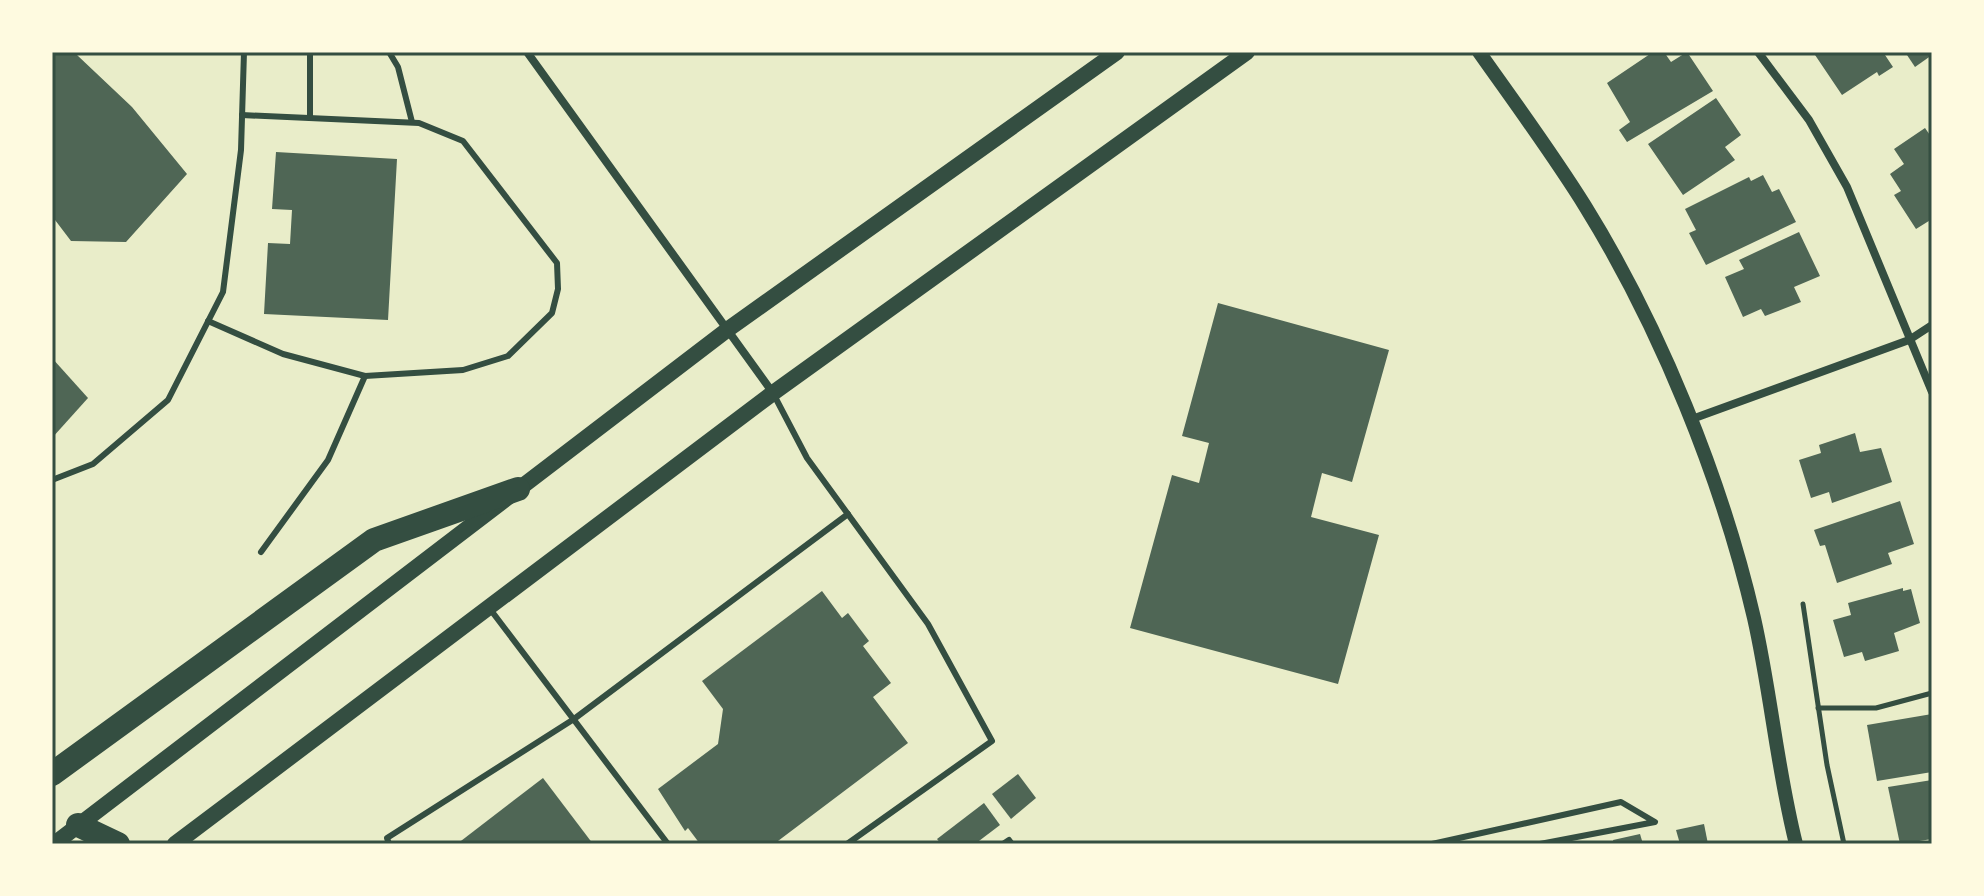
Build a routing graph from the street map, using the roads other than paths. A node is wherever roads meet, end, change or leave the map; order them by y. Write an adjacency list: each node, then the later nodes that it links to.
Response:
1 (244, 52): 9 (lane)
2 (310, 52): 10 (lane)
3 (389, 52): 11 (lane)
4 (527, 52): 14 (street)
5 (1117, 52): 14 (main road)
6 (1247, 52): 18 (main road)
7 (1479, 52): 19 (street)
8 (1758, 52): 15 (street)
9 (242, 115): 10 (lane); 12 (lane)
10 (310, 118): 11 (lane)
11 (412, 122): 16 (lane)
12 (208, 321): 16 (lane); 20 (lane)
13 (1932, 325): 15 (street)
14 (727, 330): 18 (street); 21 (main road)
15 (1909, 340): 17 (street); 19 (street)
16 (365, 376): 23 (lane)
17 (1932, 392)
18 (773, 393): 22 (lane); 24 (main road)
19 (1692, 419): 38 (street)
20 (52, 480)
21 (518, 489): 26 (highway); 27 (main road)
22 (848, 514): 25 (lane); 33 (lane)
23 (261, 552)
24 (487, 606): 25 (lane); 30 (main road)
25 (574, 719): 31 (lane); 32 (lane)
26 (52, 774)
27 (78, 825): 28 (main road); 29 (highway)
28 (54, 844)
29 (118, 844)
30 (175, 844)
31 (389, 844)
32 (668, 844)
33 (847, 844)
34 (1003, 844): 35 (lane)
35 (1012, 844)
36 (1432, 844): 37 (lane)
37 (1540, 844)
38 (1796, 844)

